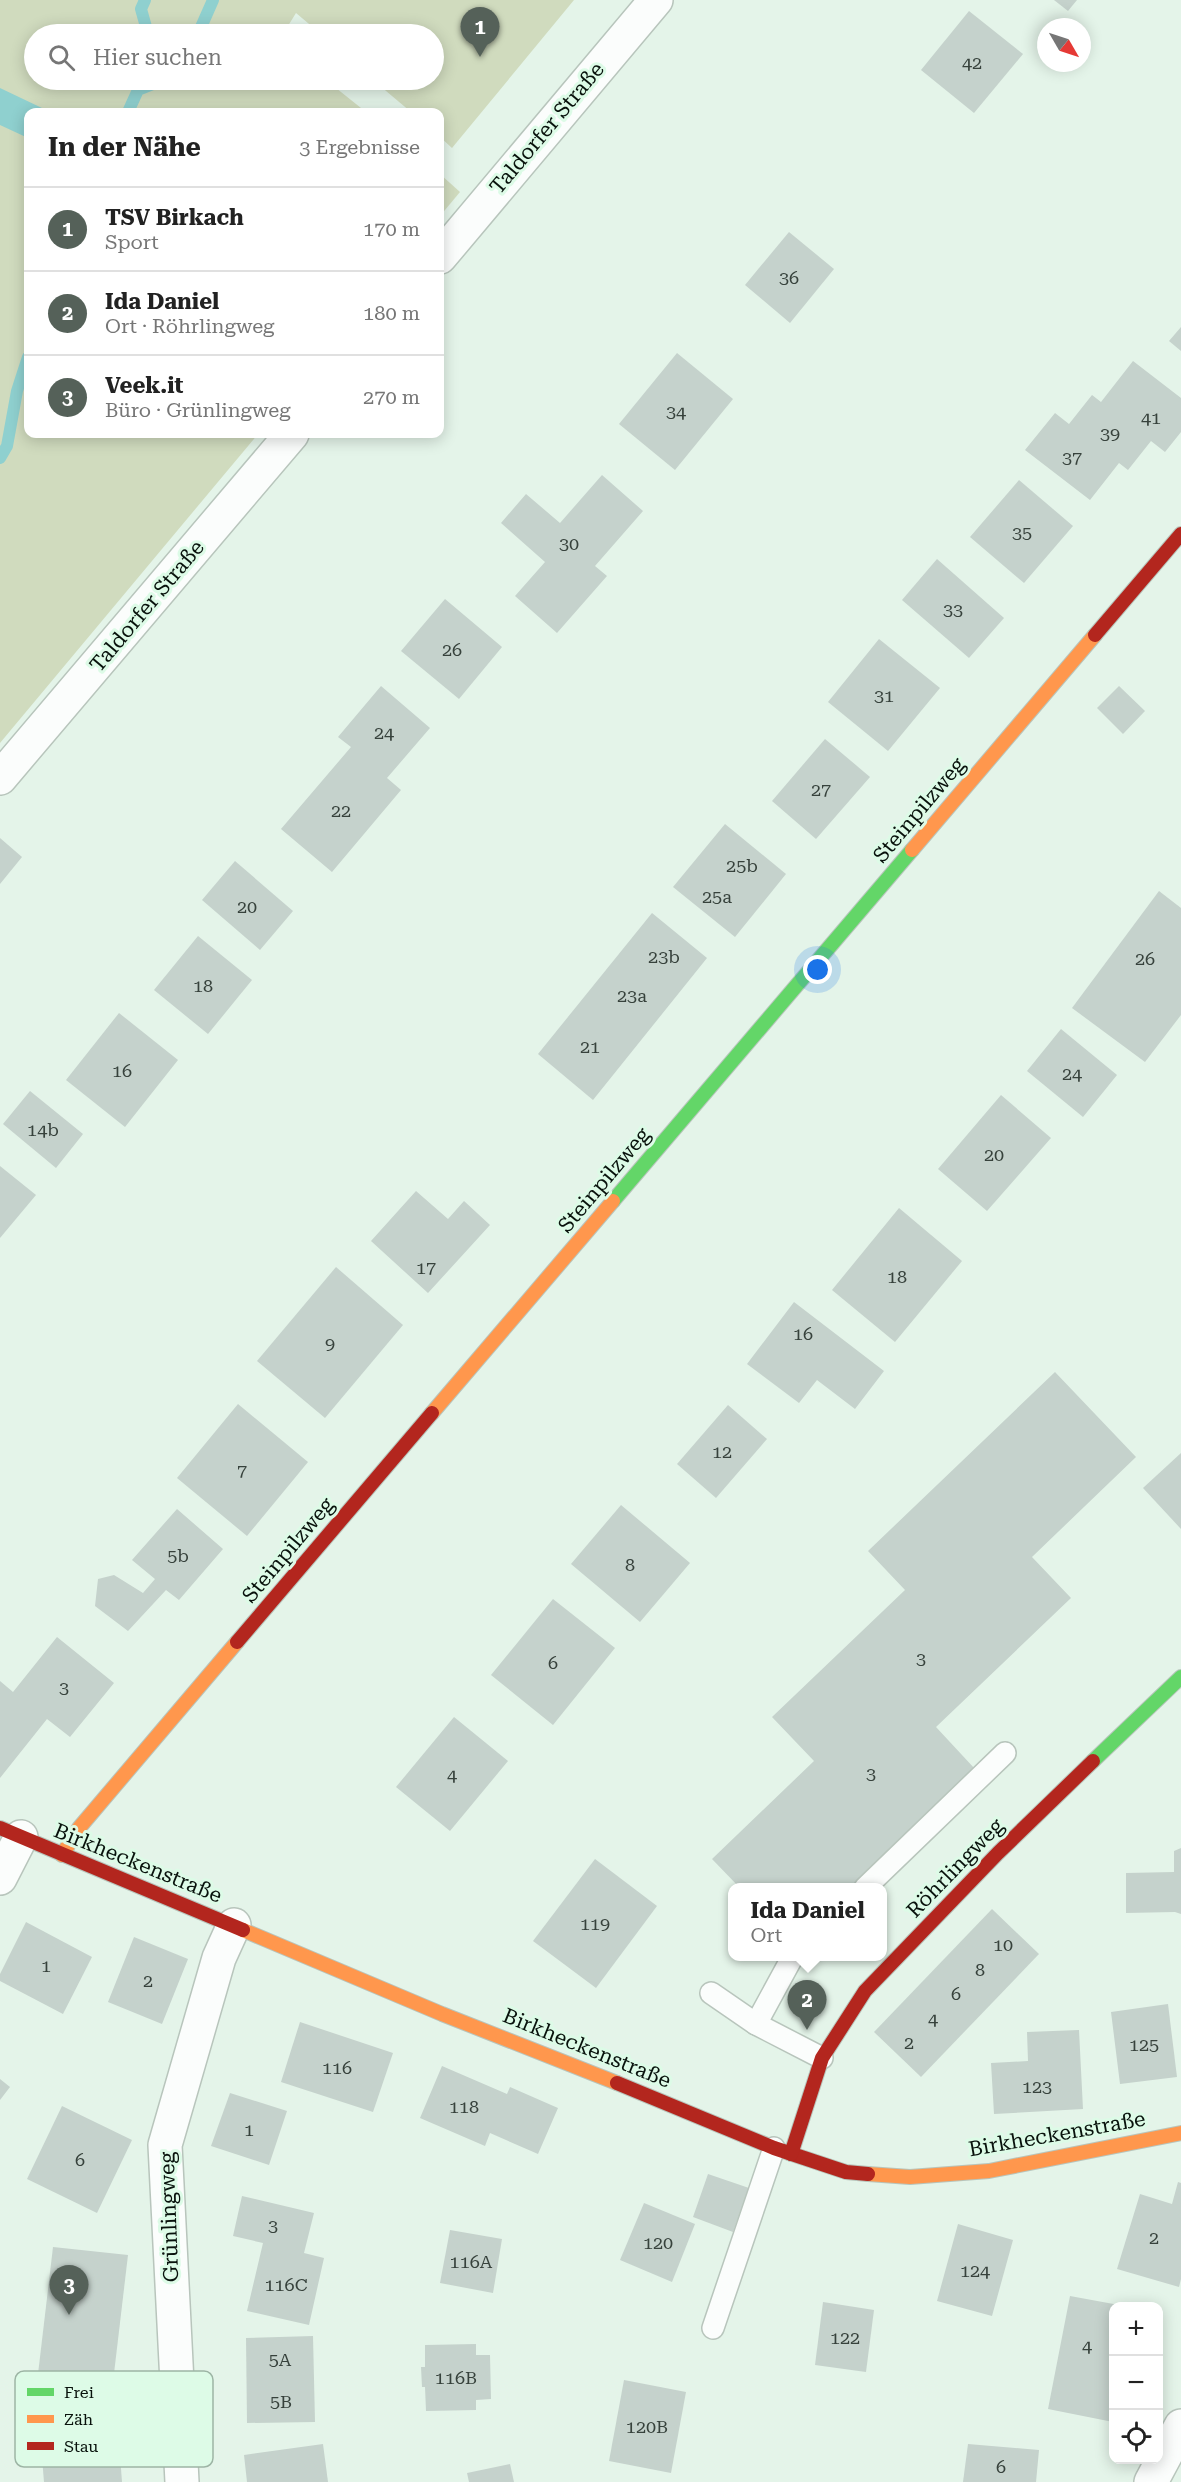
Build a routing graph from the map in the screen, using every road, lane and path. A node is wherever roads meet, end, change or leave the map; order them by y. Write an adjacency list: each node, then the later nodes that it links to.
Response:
1 (656, 0): 2 (street, Taldorfer Straße)
2 (444, 252)
3 (289, 438): 5 (street, Taldorfer Straße)
4 (1181, 534): 9 (street, Steinpilzweg)
5 (0, 778)
6 (1181, 1677): 16 (street, Röhrlingweg)
7 (1005, 1753): 11 (lane)
8 (10, 1833): 9 (street, Birkheckenstraße); 10 (street)
9 (62, 1855): 12 (street, Birkheckenstraße)
10 (0, 1878)
11 (869, 1883)
12 (234, 1925): 18 (street, Birkheckenstraße); 20 (street, Grünlingweg)
13 (790, 1961): 15 (lane)
14 (711, 1993): 15 (lane)
15 (756, 2024): 16 (lane)
16 (822, 2058): 18 (street, Röhrlingweg)
17 (1181, 2133): 18 (street, Birkheckenstraße)
18 (783, 2151): 19 (lane)
19 (713, 2328)
20 (176, 2371)
21 (1181, 2426): 24 (street)
22 (181, 2467): 23 (street, Grünlingweg)
23 (182, 2482)
24 (1151, 2482)

